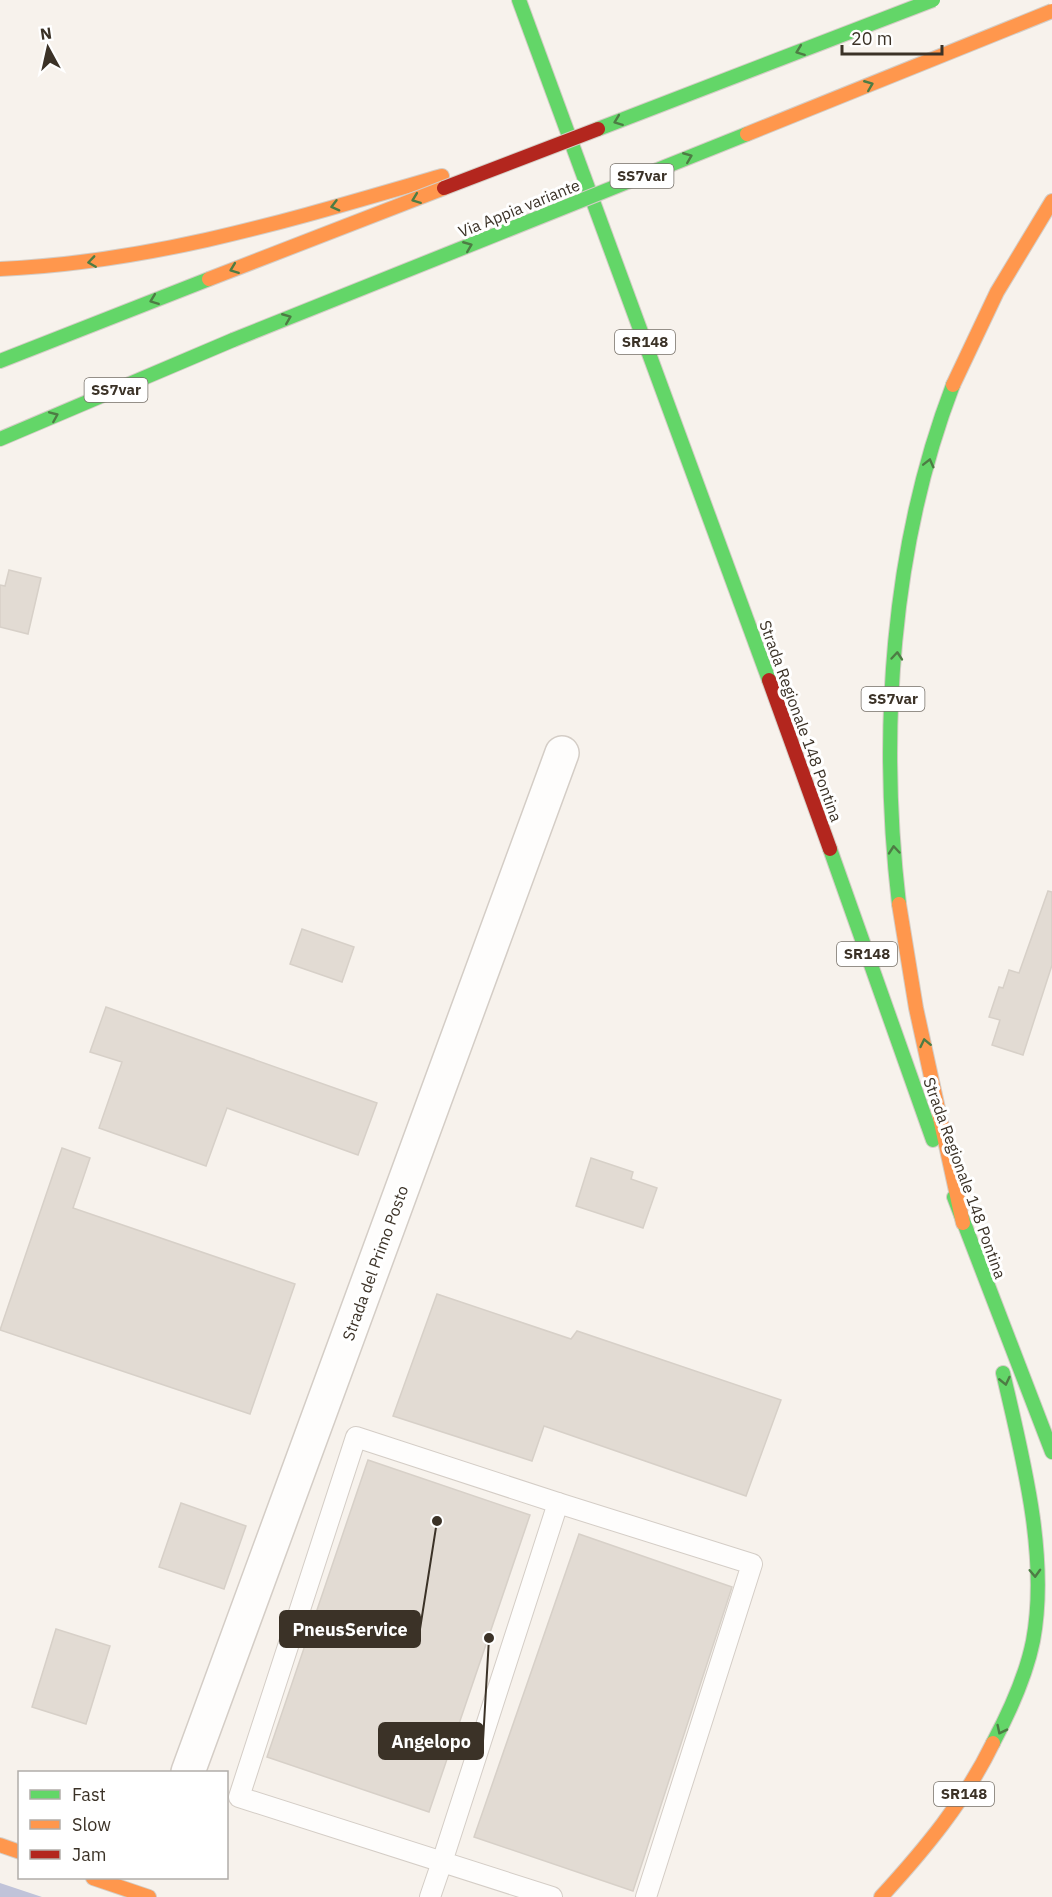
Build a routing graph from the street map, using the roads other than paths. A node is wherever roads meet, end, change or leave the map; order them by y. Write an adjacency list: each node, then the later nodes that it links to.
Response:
1 (519, 0): 10 (main road, Strada Regionale 148 Pontina / SR148)
2 (933, 0): 4 (main road, one-way to 4, bridge)
3 (1052, 12): 8 (main road, Via Appia variante / SS7var, one-way to 3, bridge)
4 (554, 146): 6 (main road, one-way to 6, bridge); 7 (main road, one-way to 7, bridge)
5 (1052, 201): 10 (main road, SS7var, one-way to 5)
6 (0, 269)
7 (0, 361)
8 (0, 439)
9 (562, 753): 13 (street, Strada del Primo Posto)
10 (963, 1223): 11 (main road, Strada Regionale 148 Pontina / SR148); 22 (main road, SR148, one-way to 22)
11 (1052, 1452)
12 (558, 1503): 16 (lane); 16 (lane); 21 (lane)
13 (189, 1771)
14 (0, 1845): 15 (main road)
15 (18, 1851)
16 (442, 1862): 19 (lane); 20 (lane)
17 (98, 1879): 18 (main road)
18 (147, 1890)
19 (430, 1897)
20 (552, 1897)
21 (646, 1897)
22 (881, 1897)

